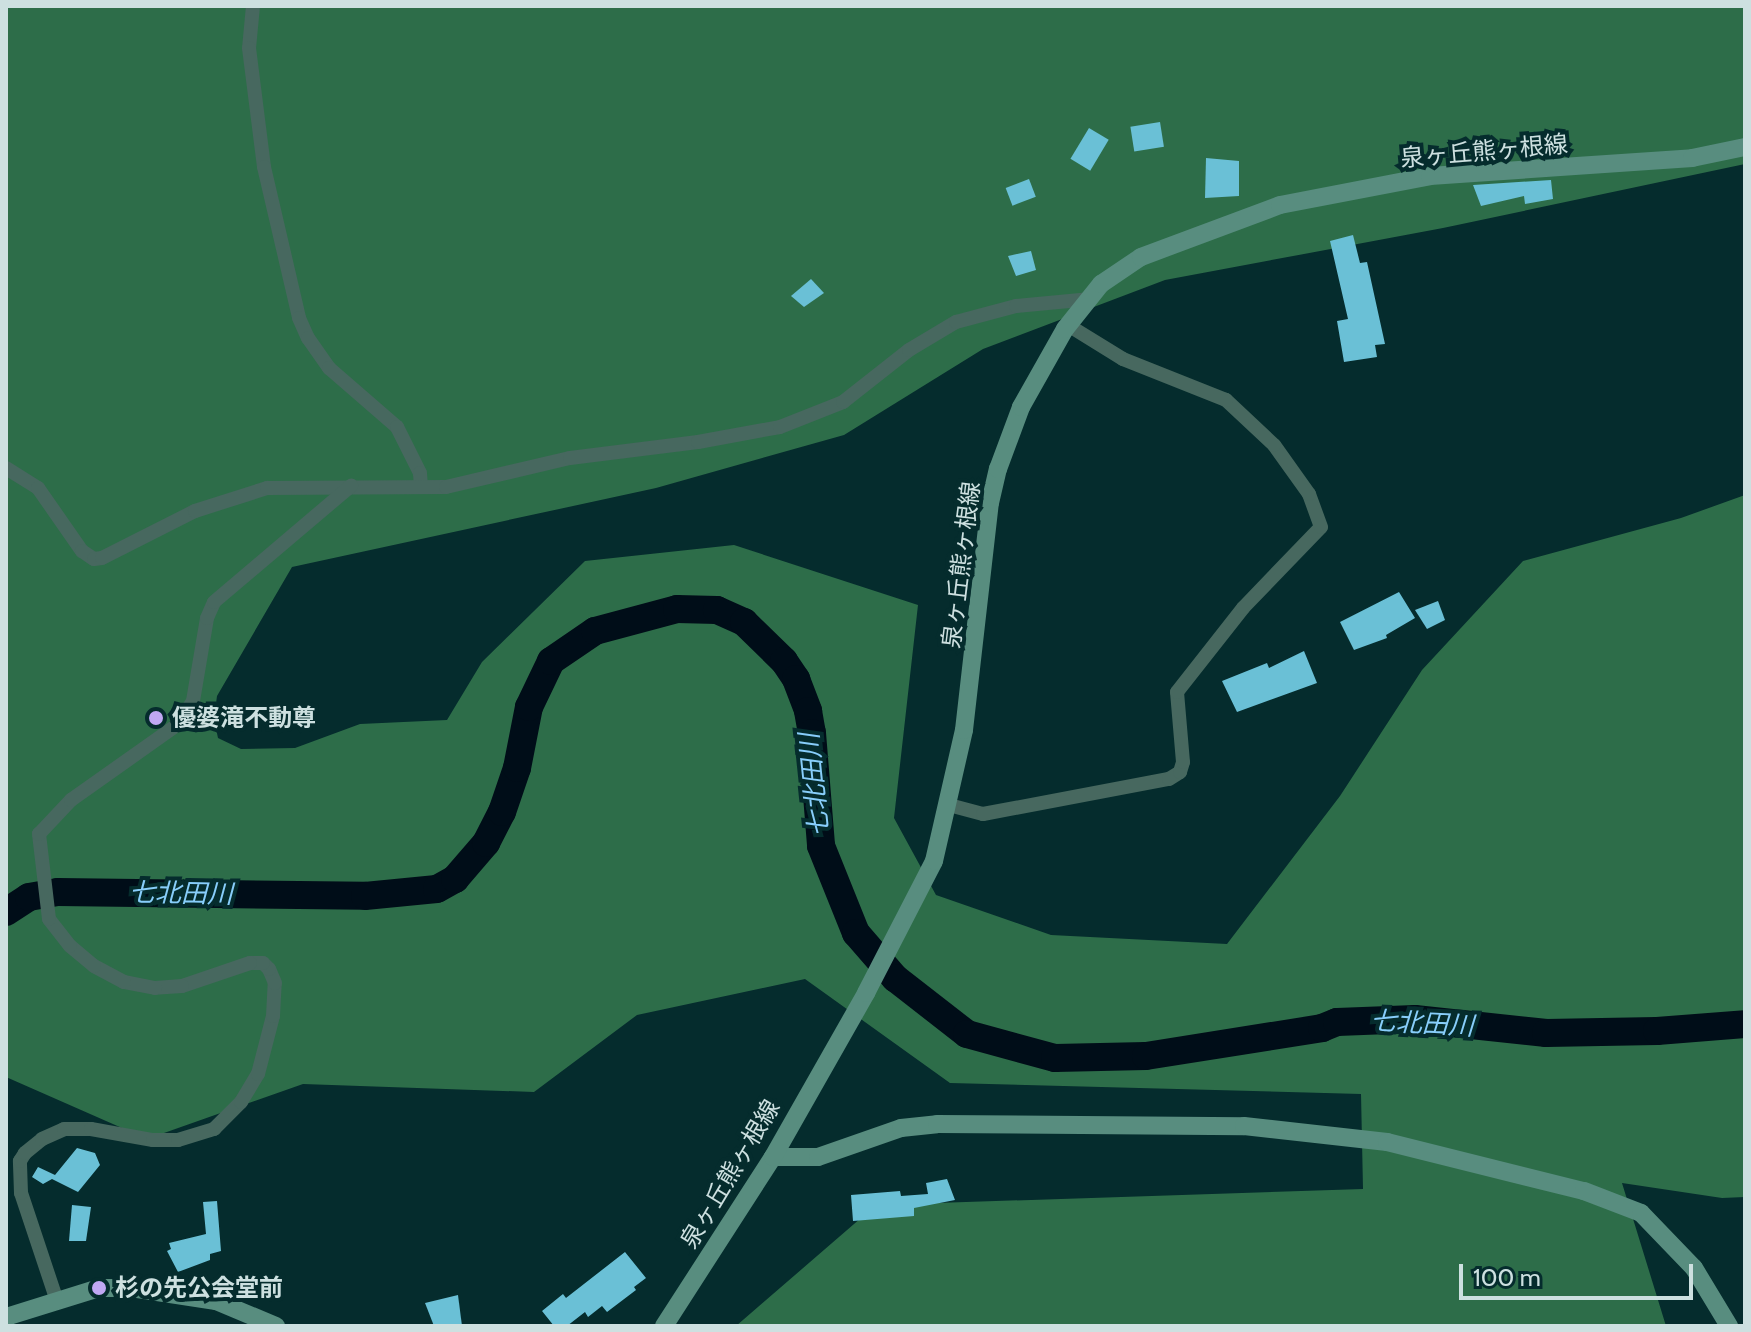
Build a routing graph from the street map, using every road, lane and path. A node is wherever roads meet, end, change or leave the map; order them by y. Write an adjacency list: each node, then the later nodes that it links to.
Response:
1 (253, 6): 7 (street)
2 (1745, 147): 3 (main road, 泉ヶ丘熊ヶ根線)
3 (1091, 299): 4 (main road, 泉ヶ丘熊ヶ根線); 7 (street)
4 (1068, 325): 8 (main road, 泉ヶ丘熊ヶ根線); 8 (street)
5 (6, 468): 6 (street)
6 (351, 486): 7 (street); 10 (street)
7 (421, 487)
8 (949, 805): 9 (main road, 泉ヶ丘熊ヶ根線)
9 (773, 1157): 13 (main road, 泉ヶ丘熊ヶ根線); 14 (main road)
10 (56, 1298): 11 (main road); 12 (main road)
11 (6, 1317)
12 (276, 1326)
13 (664, 1326)
14 (1729, 1326)

